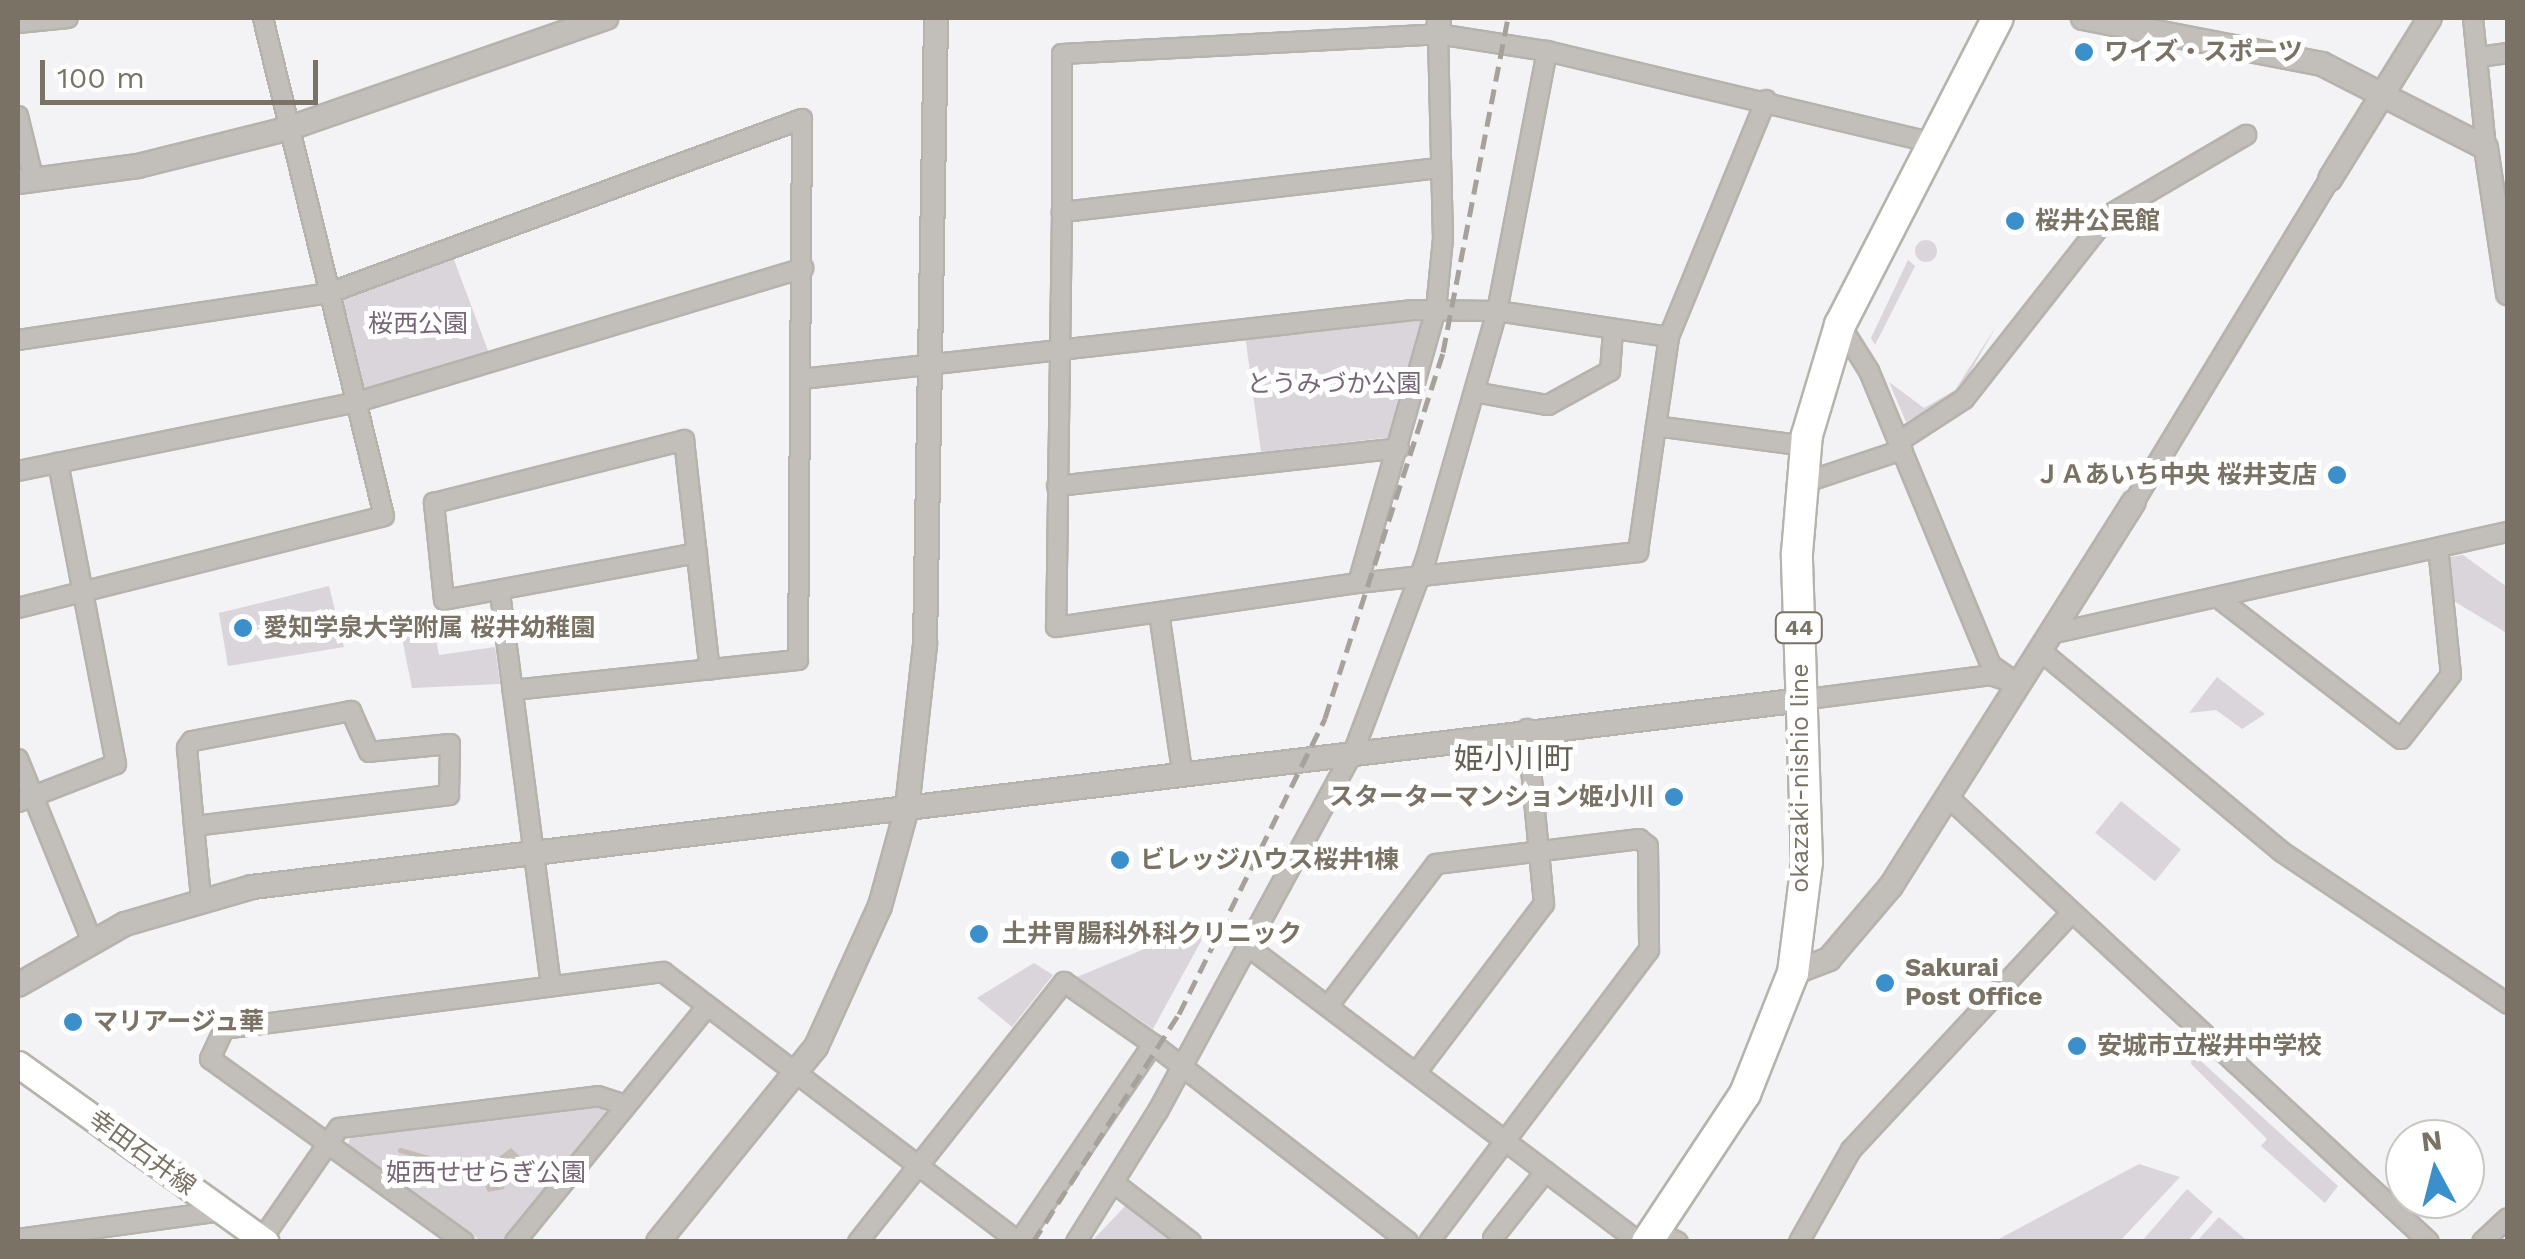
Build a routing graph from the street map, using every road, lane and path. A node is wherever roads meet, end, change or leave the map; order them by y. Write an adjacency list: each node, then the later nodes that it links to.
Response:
1 (68, 18): 10 (street)
2 (263, 18): 18 (street)
3 (606, 18): 18 (street)
4 (936, 18): 36 (street)
5 (1998, 18): 20 (main road, okazaki-nishio line / 44)
6 (2083, 18): 9 (street)
7 (2430, 18): 15 (street)
8 (2473, 18): 14 (street)
9 (2120, 20): 15 (street)
10 (18, 23)
11 (1438, 26): 12 (street); 22 (street); 25 (street)
12 (1547, 50): 16 (street); 30 (street)
13 (2508, 53): 14 (street)
14 (2479, 57): 21 (street)
15 (2384, 89): 21 (street); 23 (street)
16 (1766, 100): 20 (street); 33 (street)
17 (18, 116): 24 (street)
18 (290, 128): 24 (street); 28 (street)
19 (2246, 135): 42 (street)
20 (1932, 143): 31 (main road, okazaki-nishio line / 44)
21 (2486, 148): 27 (street)
22 (1438, 168): 25 (street); 29 (street)
23 (2330, 179): 48 (street)
24 (26, 181)
25 (1062, 212): 35 (street)
26 (803, 268): 28 (street); 37 (street); 39 (street)
27 (2508, 293)
28 (329, 294): 34 (street); 39 (street)
29 (1436, 309): 30 (street); 35 (street); 43 (street)
30 (1497, 311): 32 (street); 38 (street)
31 (1840, 325): 41 (main road, okazaki-nishio line / 44); 42 (street)
32 (1613, 331): 33 (street); 38 (street)
33 (1668, 338): 40 (street)
34 (18, 340)
35 (1060, 348): 36 (street); 47 (street)
36 (930, 364): 37 (street); 70 (street)
37 (802, 379): 60 (street)
38 (1474, 392): 52 (street)
39 (357, 402): 44 (street); 54 (street)
40 (1656, 426): 41 (street); 52 (street)
41 (1805, 446): 46 (main road, okazaki-nishio line / 44)
42 (1900, 446): 46 (street); 61 (street)
43 (1398, 448): 47 (street); 53 (street)
44 (58, 463): 45 (street); 54 (street)
45 (18, 471)
46 (1800, 484): 63 (main road, okazaki-nishio line / 44)
47 (1058, 486): 58 (street)
48 (2134, 502): 59 (street)
49 (2508, 532): 50 (street)
50 (2438, 548): 56 (street); 56 (street)
51 (697, 553): 55 (street); 55 (street); 60 (street)
52 (1419, 577): 53 (street); 65 (street)
53 (1358, 583): 58 (street)
54 (83, 591): 57 (street); 68 (street)
55 (500, 593): 62 (street)
56 (2217, 596): 59 (street)
57 (18, 608)
58 (1159, 613): 67 (street)
59 (2048, 642): 61 (street); 81 (street)
60 (710, 670): 62 (street)
61 (2020, 685): 63 (street); 69 (street)
62 (513, 690): 72 (street)
63 (1801, 700): 64 (street); 78 (main road, okazaki-nishio line / 44)
64 (1527, 730): 65 (street); 73 (street)
65 (1355, 748): 67 (street); 77 (street)
66 (18, 760): 68 (street)
67 (1182, 770): 70 (street)
68 (25, 799): 76 (street)
69 (1950, 800): 75 (street); 78 (street)
70 (907, 808): 72 (street); 88 (street)
71 (194, 826): 71 (street); 74 (street)
72 (532, 849): 74 (street); 80 (street)
73 (1543, 850): 82 (street); 87 (street); 90 (street)
74 (201, 898): 76 (street)
75 (2070, 914): 110 (street); 111 (street)
76 (92, 941): 79 (street)
77 (1250, 948): 82 (street); 86 (street)
78 (1794, 972): 99 (main road, okazaki-nishio line / 44)
79 (18, 985)
80 (551, 985): 83 (street); 91 (street)
81 (2508, 1004)
82 (1329, 1006): 87 (street)
83 (707, 1007): 88 (street); 89 (street)
84 (1154, 1044): 86 (street); 92 (street); 105 (street)
85 (18, 1064): 95 (main road, 幸田石井線)
86 (1182, 1070): 94 (street); 108 (street)
87 (1416, 1072): 90 (street)
88 (798, 1074): 92 (street); 103 (street)
89 (626, 1105): 91 (street); 102 (street)
90 (1505, 1140): 93 (street); 109 (street)
91 (328, 1145): 100 (street); 101 (street)
92 (917, 1165): 104 (street); 105 (street)
93 (1546, 1171): 98 (street); 99 (street)
94 (1114, 1183): 106 (street); 107 (street)
95 (223, 1211): 97 (street); 100 (main road, 幸田石井線)
96 (2508, 1218): 112 (street)
97 (18, 1238)
98 (1493, 1238)
99 (1655, 1239)
100 (264, 1240)
101 (464, 1242)
102 (514, 1242)
103 (658, 1242)
104 (858, 1242)
105 (1019, 1242)
106 (1076, 1242)
107 (1191, 1242)
108 (1408, 1242)
109 (1429, 1242)
110 (1798, 1242)
111 (2429, 1242)
112 (2482, 1242)

